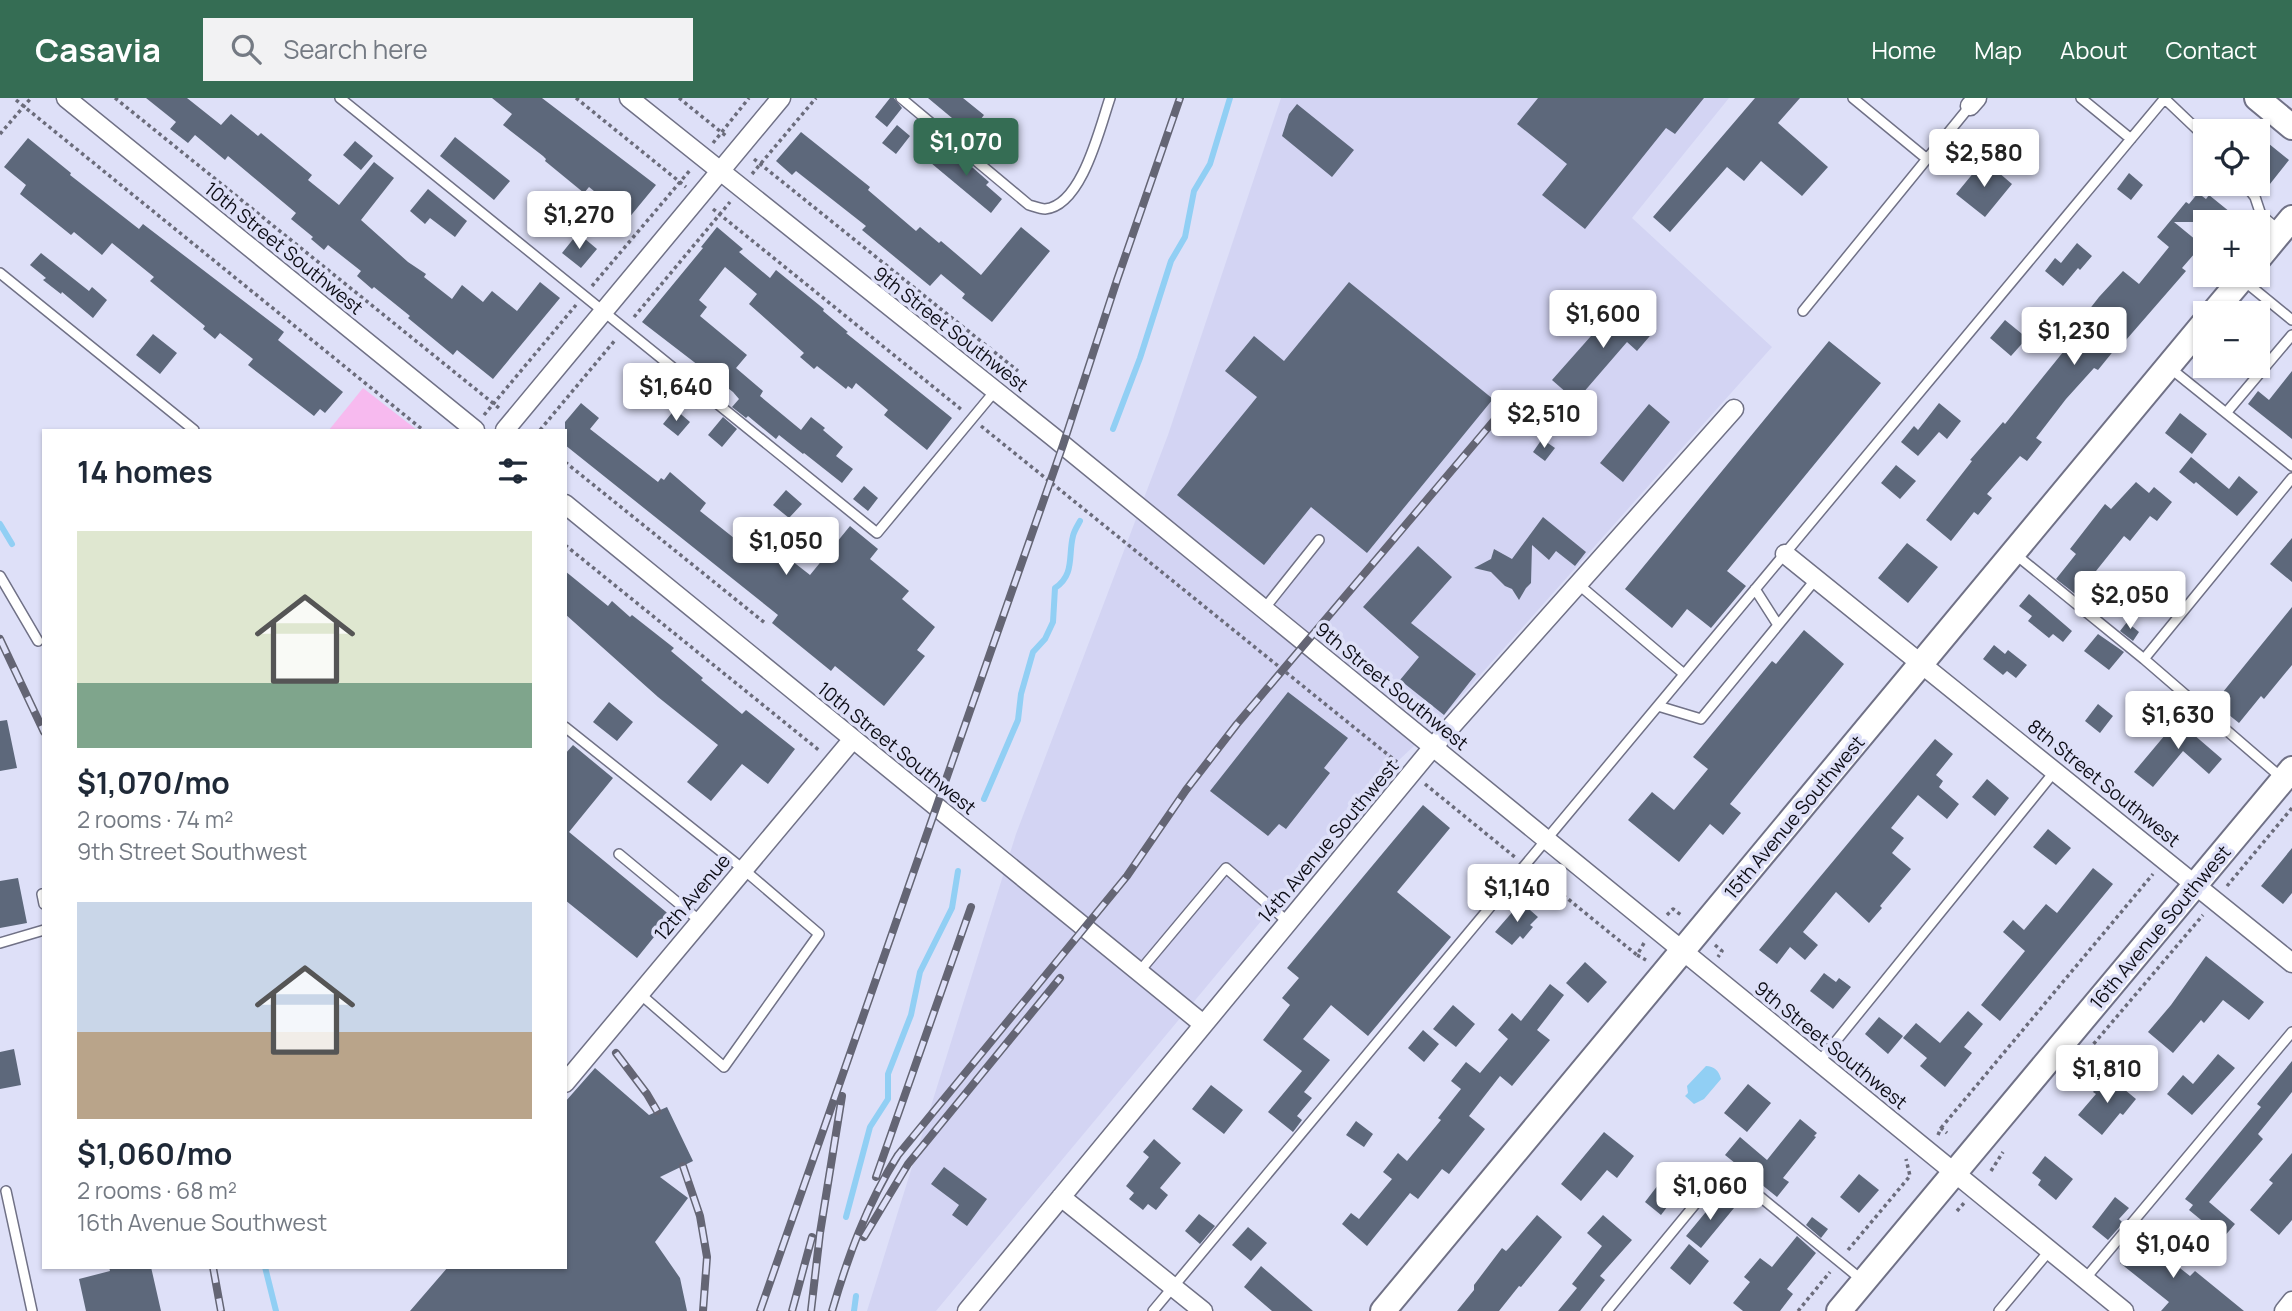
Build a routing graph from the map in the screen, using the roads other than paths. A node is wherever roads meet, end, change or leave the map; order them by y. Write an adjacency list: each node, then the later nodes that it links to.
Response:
1 (66, 98): 34 (street, 10th Street Southwest)
2 (340, 98): 24 (lane)
3 (629, 98): 16 (street, 9th Street Southwest)
4 (781, 98): 16 (street)
5 (901, 98): 6 (lane)
6 (1110, 98)
7 (1853, 98): 15 (lane)
8 (2081, 98): 14 (lane)
9 (2165, 98): 12 (lane); 14 (lane)
10 (2258, 98): 13 (main road)
11 (1974, 102): 15 (lane)
12 (2193, 125)
13 (2292, 127)
14 (2131, 139): 41 (lane)
15 (1927, 159): 25 (lane)
16 (720, 171): 24 (street); 30 (street, 9th Street Southwest)
17 (2254, 196): 18 (lane)
18 (2286, 225): 19 (main road)
19 (2270, 244)
20 (0, 273): 33 (lane)
21 (2235, 287): 23 (main road)
22 (2254, 287): 26 (lane)
23 (2223, 301)
24 (605, 310): 30 (lane); 35 (street)
25 (1803, 312)
26 (2292, 320)
27 (2292, 335): 32 (lane)
28 (2193, 337): 29 (main road, 15th Avenue Southwest)
29 (2168, 367): 32 (lane); 40 (main road, 15th Avenue Southwest)
30 (995, 391): 46 (street, 9th Street Southwest)
31 (1734, 409): 44 (street, 14th Avenue Southwest)
32 (2226, 413): 36 (lane)
33 (193, 429)
34 (474, 429)
35 (506, 429)
36 (2292, 466)
37 (2292, 478): 49 (lane)
38 (567, 506): 54 (street, 10th Street Southwest)
39 (1319, 540): 46 (lane)
40 (2014, 553): 49 (lane); 50 (main road, 15th Avenue Southwest)
41 (1785, 554): 43 (street, 8th Street Southwest); 45 (lane)
42 (0, 576): 48 (lane)
43 (1817, 579): 47 (lane); 50 (street, 8th Street Southwest)
44 (1578, 584): 51 (lane); 55 (street, 14th Avenue Southwest)
45 (1755, 589): 47 (lane); 51 (lane)
46 (1264, 609): 55 (street, 9th Street Southwest)
47 (1778, 625): 52 (lane)
48 (38, 641)
49 (2144, 659): 57 (lane)
50 (1922, 663): 56 (street, 8th Street Southwest); 66 (main road, 15th Avenue Southwest)
51 (1684, 674): 52 (lane)
52 (1658, 706): 58 (lane)
53 (567, 729): 60 (lane)
54 (853, 739): 60 (street, 12th Avenue); 68 (street, 10th Street Southwest)
55 (1433, 747): 58 (street, 9th Street Southwest); 63 (street, 14th Avenue Southwest)
56 (2055, 771): 61 (street, 8th Street Southwest); 72 (lane)
57 (2288, 774): 61 (main road, 16th Avenue Southwest)
58 (1547, 840): 66 (street, 9th Street Southwest); 80 (lane)
59 (619, 854): 62 (lane)
60 (743, 869): 62 (street, 12th Avenue); 69 (lane)
61 (2195, 885): 67 (street, 8th Street Southwest); 74 (main road, 16th Avenue Southwest)
62 (700, 920): 69 (street, 12th Avenue)
63 (1288, 922): 68 (lane); 70 (street, 14th Avenue Southwest)
64 (42, 931): 65 (lane)
65 (0, 943)
66 (1683, 951): 72 (street, 9th Street Southwest); 86 (main road, 15th Avenue Southwest)
67 (2292, 963)
68 (1139, 972): 70 (street, 10th Street Southwest)
69 (639, 993): 73 (street, 12th Avenue)
70 (1203, 1024): 76 (street, 14th Avenue Southwest)
71 (2292, 1032): 78 (lane)
72 (1819, 1062): 74 (street, 9th Street Southwest)
73 (567, 1081)
74 (1954, 1172): 77 (street, 9th Street Southwest); 79 (main road, 16th Avenue Southwest)
75 (6, 1191): 82 (lane)
76 (1061, 1197): 80 (street); 83 (street, 14th Avenue Southwest)
77 (2050, 1250): 78 (street, 9th Street Southwest); 89 (lane)
78 (2085, 1279): 90 (street, 9th Street Southwest)
79 (1864, 1281): 87 (lane); 88 (main road, 16th Avenue Southwest)
80 (1173, 1287): 84 (lane); 85 (street)
81 (2292, 1301): 91 (street)
82 (32, 1311)
83 (967, 1311)
84 (1153, 1311)
85 (1203, 1311)
86 (1382, 1311)
87 (1608, 1311)
88 (1839, 1311)
89 (1999, 1311)
90 (2124, 1311)
91 (2284, 1311)

